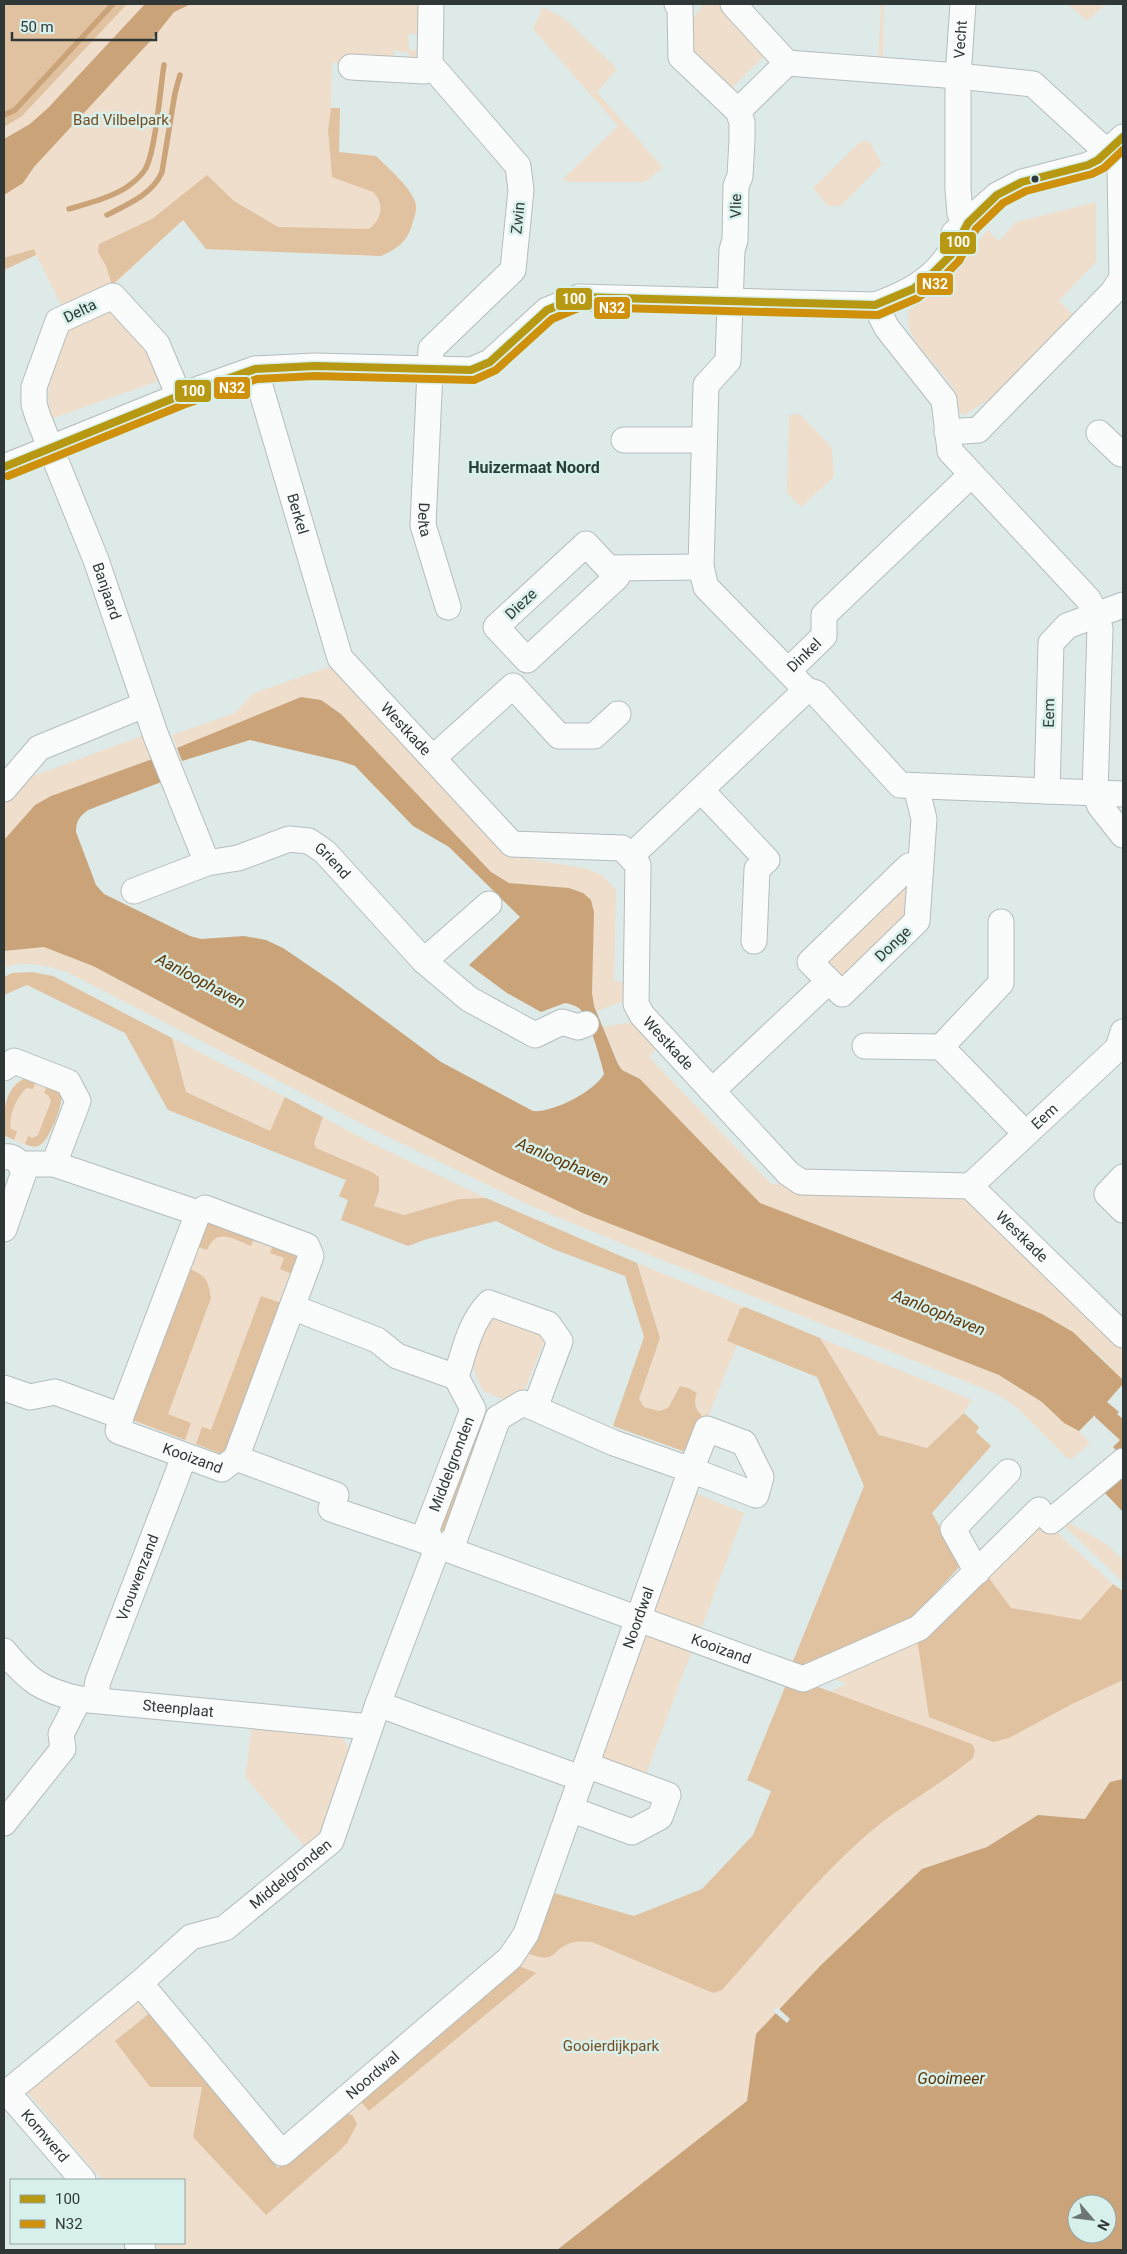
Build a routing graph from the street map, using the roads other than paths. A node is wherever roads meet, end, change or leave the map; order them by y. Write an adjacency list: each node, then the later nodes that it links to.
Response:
1 (430, 4): 6 (street)
2 (677, 4): 9 (street)
3 (733, 4): 5 (street)
4 (963, 4): 8 (street, Vecht)
5 (787, 63): 8 (street); 9 (street)
6 (430, 64): 7 (street); 16 (street, Zwin)
7 (351, 67)
8 (958, 76): 10 (street); 11 (street, Vecht)
9 (738, 111): 13 (street, Vlie)
10 (1116, 144): 11 (street); 12 (street)
11 (968, 223): 14 (street)
12 (1118, 299): 18 (street)
13 (729, 302): 14 (street); 16 (street); 21 (street)
14 (882, 302): 18 (street)
15 (255, 369): 16 (street); 17 (street); 31 (street, Berkel)
16 (428, 369): 29 (street, Delta)
17 (179, 396): 22 (street); 22 (street, Delta)
18 (947, 432): 25 (street)
19 (1099, 433): 23 (street)
20 (624, 440): 21 (street)
21 (704, 440): 26 (street)
22 (51, 448): 24 (street); 34 (street, Banjaard)
23 (1123, 454)
24 (4, 467)
25 (971, 475): 30 (street); 32 (street, Dinkel)
26 (701, 567): 27 (street); 32 (street)
27 (609, 568): 27 (street, Dieze)
28 (1123, 605): 30 (street, Eem)
29 (448, 607)
30 (1096, 614): 40 (street, Eem); 41 (street)
31 (340, 658): 36 (street, Westkade)
32 (788, 671): 33 (street, Dinkel)
33 (806, 690): 37 (street); 39 (street, Dinkel)
34 (144, 705): 38 (street); 45 (street, Banjaard)
35 (618, 714): 36 (street)
36 (433, 758): 44 (street, Westkade)
37 (916, 787): 40 (street); 46 (street, Donge)
38 (4, 789)
39 (701, 790): 44 (street, Dinkel); 50 (street)
40 (1048, 791): 41 (street)
41 (1095, 794): 42 (street); 43 (street)
42 (1123, 794)
43 (1123, 835)
44 (631, 856): 58 (street, Westkade)
45 (208, 863): 47 (street, Griend); 51 (street, Griend)
46 (921, 864): 52 (street, Donge); 52 (street, Donge)
47 (134, 892)
48 (489, 904): 51 (street)
49 (1001, 922): 56 (street)
50 (754, 941)
51 (424, 961): 53 (street, Griend)
52 (829, 981): 58 (street)
53 (586, 1024)
54 (1122, 1040): 59 (street, Eem)
55 (865, 1046): 56 (street)
56 (940, 1047): 59 (street, Eem)
57 (4, 1068): 61 (street)
58 (712, 1091): 63 (street, Westkade)
59 (1025, 1133): 63 (street, Eem)
60 (12, 1161): 61 (street); 66 (street)
61 (54, 1164): 65 (street)
62 (1123, 1177): 64 (street)
63 (970, 1186): 68 (street, Westkade)
64 (1123, 1210)
65 (198, 1214): 67 (street); 73 (street)
66 (4, 1229)
67 (292, 1307): 69 (street); 76 (street)
68 (1123, 1335)
69 (456, 1378): 71 (street); 72 (street, Middelgronden)
70 (4, 1388): 73 (street)
71 (535, 1408): 74 (street, Noordwal); 81 (street, Noordwal)
72 (473, 1409): 74 (street); 79 (street, Middelgronden)
73 (121, 1416): 75 (street, Kooizand)
74 (498, 1418): 79 (street, Middelgronden)
75 (184, 1456): 76 (street, Kooizand); 83 (street, Vrouwenzand)
76 (236, 1458): 79 (street, Kooizand)
77 (1123, 1461): 80 (street, Kooizand)
78 (1008, 1472): 80 (street)
79 (438, 1546): 81 (street, Kooizand); 84 (street, Middelgronden)
80 (977, 1572): 81 (street, Kooizand)
81 (637, 1618): 86 (street, Noordwal)
82 (4, 1652): 83 (street, Steenplaat)
83 (87, 1699): 85 (street, Steenplaat); 88 (street, Vrouwenzand)
84 (378, 1704): 85 (street, Middelgronden); 86 (street)
85 (370, 1727): 89 (street, Middelgronden)
86 (583, 1771): 87 (street, Noordwal); 87 (street)
87 (570, 1809): 89 (street, Noordwal)
88 (4, 1823)
89 (140, 1983): 90 (street, Middelgronden)
90 (5, 2093): 91 (street, Kornwerd)
91 (82, 2179)

